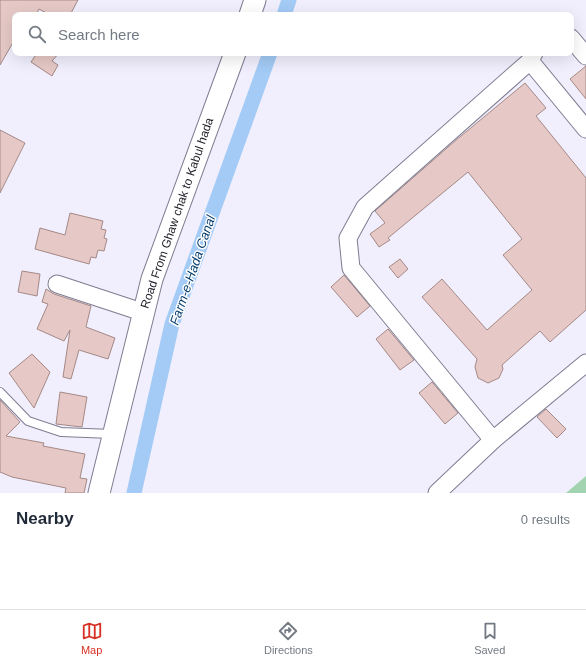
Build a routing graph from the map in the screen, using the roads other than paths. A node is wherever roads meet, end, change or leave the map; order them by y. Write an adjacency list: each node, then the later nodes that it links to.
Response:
1 (255, 0): 2 (street)
2 (251, 12)
3 (574, 42): 5 (street)
4 (234, 56): 9 (street, Road From Ghaw chak to Kabul hada)
5 (586, 56)
6 (532, 57): 7 (street); 13 (street)
7 (586, 129)
8 (58, 284): 9 (street)
9 (142, 312): 12 (street, Road From Ghaw chak to Kabul hada)
10 (586, 363): 13 (street)
11 (0, 392): 12 (lane)
12 (113, 434): 14 (street, Road From Ghaw chak to Kabul hada)
13 (493, 440): 15 (street)
14 (99, 493)
15 (438, 493)

